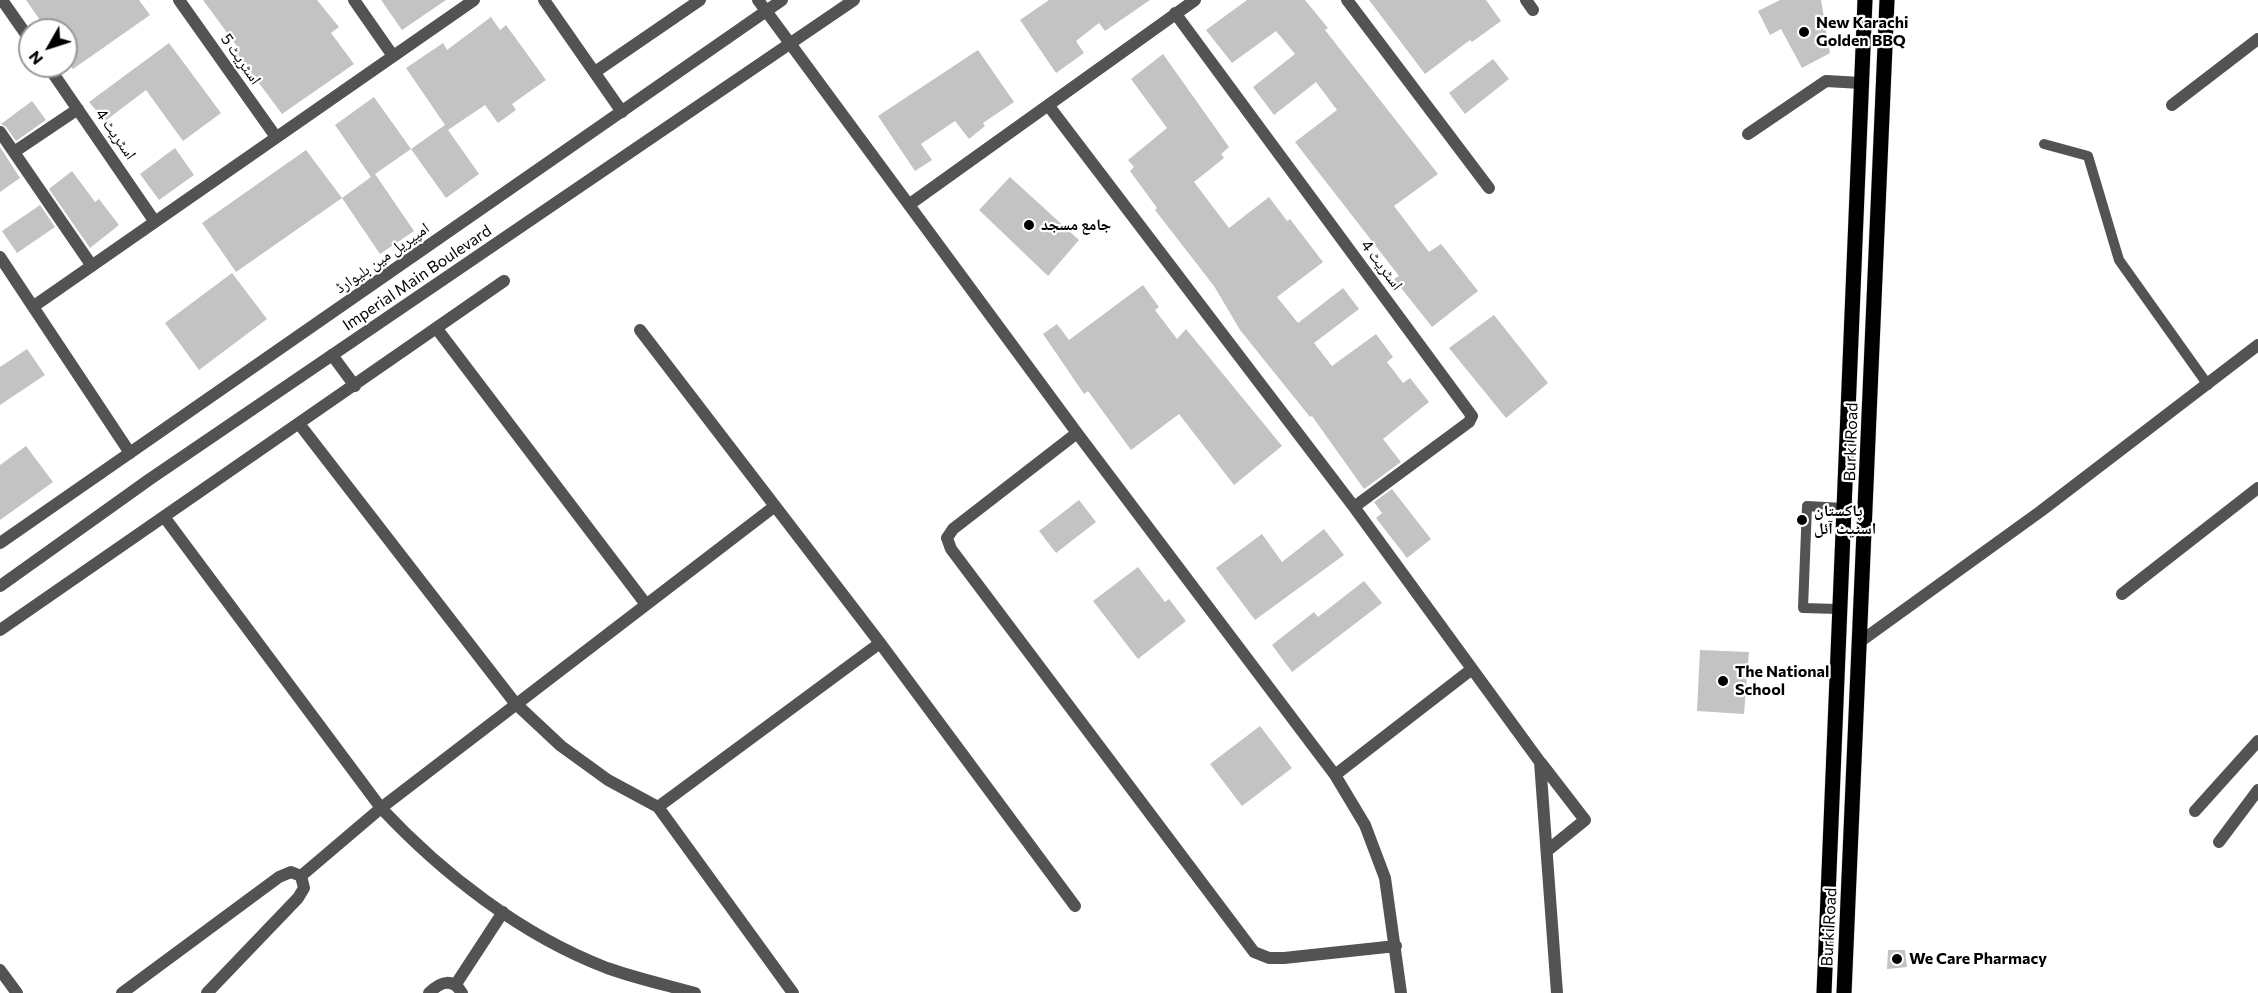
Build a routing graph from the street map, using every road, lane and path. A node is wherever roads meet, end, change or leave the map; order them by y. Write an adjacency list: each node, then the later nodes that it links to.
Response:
1 (2, 0): 16 (street)
2 (179, 0): 29 (street, اسٹریٹ 5)
3 (354, 0): 19 (street)
4 (474, 0): 19 (street)
5 (544, 0): 20 (street)
6 (700, 0): 20 (street)
7 (758, 0): 14 (street)
8 (782, 0): 14 (street, امپیریل مین بلیوارڈ)
9 (854, 0): 18 (street, Imperial Main Boulevard)
10 (1195, 0): 15 (street)
11 (1347, 0): 32 (street)
12 (1865, 0): 22 (main road, Burki Road)
13 (1887, 0): 59 (main road, Burki Road)
14 (766, 12): 18 (street); 26 (street, امپیریل مین بلیوارڈ)
15 (1175, 13): 23 (street); 50 (street, اسٹریٹ 4)
16 (18, 23)
17 (2258, 39): 24 (street)
18 (789, 45): 33 (street); 42 (street, Imperial Main Boulevard)
19 (393, 56): 29 (street)
20 (595, 72): 26 (street)
21 (56, 78): 25 (street, اسٹریٹ 4)
22 (1861, 83): 28 (street); 51 (main road, Burki Road)
23 (1048, 105): 33 (street); 50 (street)
24 (2172, 105)
25 (78, 109): 31 (street); 34 (street, اسٹریٹ 4)
26 (622, 112): 47 (street, امپیریل مین بلیوارڈ)
27 (0, 132): 31 (street)
28 (1748, 134)
29 (276, 137): 34 (street)
30 (2044, 144): 43 (lane)
31 (14, 152): 36 (street)
32 (1489, 189)
33 (910, 204): 46 (street)
34 (156, 222): 36 (street)
35 (0, 256): 38 (street)
36 (93, 266): 38 (street)
37 (504, 281): 39 (street)
38 (34, 306): 47 (street)
39 (437, 329): 44 (street); 56 (street)
40 (640, 330): 49 (street)
41 (2258, 345): 43 (street)
42 (332, 355): 44 (street); 54 (street, Imperial Main Boulevard)
43 (2208, 385): 59 (street)
44 (355, 386): 45 (street)
45 (300, 425): 52 (street); 62 (street)
46 (1077, 433): 65 (street); 75 (street)
47 (130, 453): 53 (street, امپیریل مین بلیوارڈ)
48 (2258, 489): 55 (street)
49 (775, 506): 56 (street); 60 (street)
50 (1354, 507): 61 (street)
51 (1844, 508): 57 (main road, Burki Road); 57 (lane)
52 (165, 518): 58 (street); 68 (street)
53 (0, 543)
54 (0, 586)
55 (2122, 594)
56 (645, 603): 62 (street)
57 (1838, 609): 87 (main road, Burki Road)
58 (0, 630)
59 (1861, 641): 88 (main road, Burki Road)
60 (880, 644): 67 (street); 73 (street)
61 (1472, 669): 64 (street); 65 (street)
62 (515, 703): 67 (street); 68 (street)
63 (2258, 741): 69 (street)
64 (1540, 762): 71 (street); 71 (street)
65 (1335, 775): 75 (street)
66 (2258, 790): 70 (street)
67 (658, 807): 84 (street)
68 (381, 808): 72 (street); 74 (street)
69 (2195, 811)
70 (2219, 842)
71 (1548, 850): 86 (street)
72 (301, 876): 80 (street); 81 (street)
73 (1075, 906)
74 (503, 912): 77 (street); 78 (street)
75 (1395, 946): 85 (street)
76 (0, 970): 79 (street)
77 (649, 987): 83 (street)
78 (459, 989): 82 (street)
79 (17, 993)
80 (122, 993)
81 (207, 993)
82 (429, 993)
83 (695, 993)
84 (793, 993)
85 (1401, 993)
86 (1557, 993)
87 (1824, 993)
88 (1844, 993)

